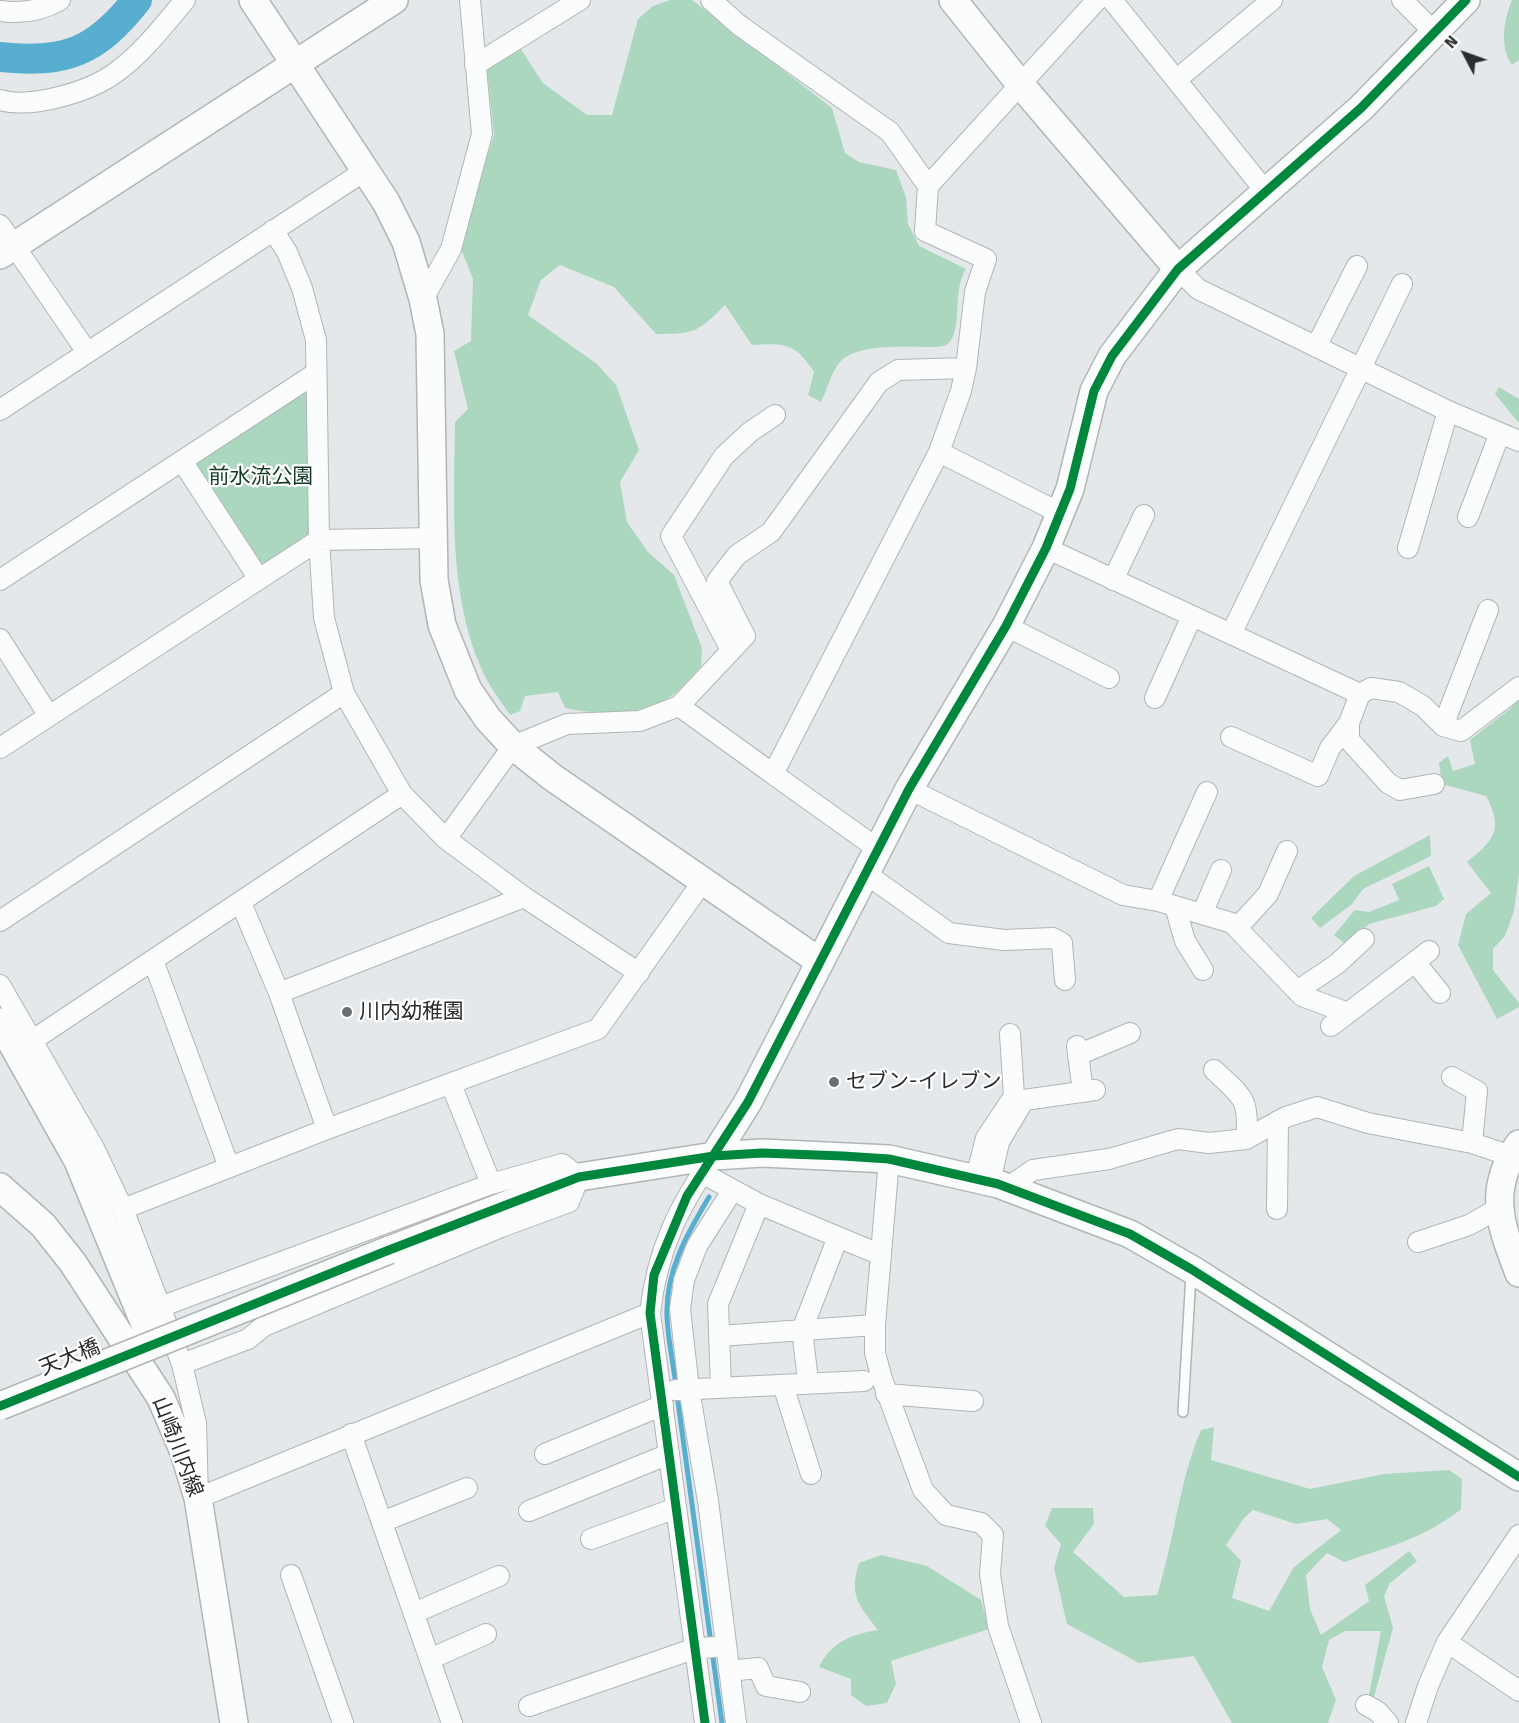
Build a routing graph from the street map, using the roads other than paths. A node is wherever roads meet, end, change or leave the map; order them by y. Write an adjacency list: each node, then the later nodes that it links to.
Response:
1 (60, 0): 14 (street)
2 (186, 0): 20 (street)
3 (253, 0): 17 (street)
4 (394, 0): 17 (street)
5 (470, 0): 16 (street)
6 (580, 0): 16 (street)
7 (711, 0): 22 (street)
8 (953, 0): 19 (street)
9 (1097, 0): 19 (street)
10 (1112, 0): 18 (street)
11 (1272, 0): 18 (street)
12 (1402, 0): 15 (street)
13 (1466, 0): 15 (street)
14 (0, 11)
15 (1434, 32): 23 (street)
16 (475, 64): 29 (street)
17 (296, 65): 21 (street); 25 (street)
18 (1176, 80): 23 (street)
19 (1020, 84): 22 (street); 27 (street)
20 (3, 104)
21 (366, 170): 24 (street); 29 (street)
22 (928, 186): 32 (street)
23 (1266, 192): 27 (street)
24 (273, 230): 31 (street); 34 (street)
25 (5, 242): 31 (street)
26 (1357, 266): 30 (street)
27 (1178, 269): 30 (street); 42 (street)
28 (1401, 284): 33 (street)
29 (423, 299): 45 (street)
30 (1316, 347): 33 (street)
31 (87, 352): 35 (street)
32 (966, 368): 40 (street); 57 (street)
33 (1360, 369): 36 (street); 55 (street)
34 (316, 373): 41 (street); 46 (street)
35 (0, 410)
36 (1448, 411): 38 (street); 48 (street)
37 (775, 415): 57 (street)
38 (1500, 433): 39 (street); 44 (street)
39 (1519, 441)
40 (939, 452): 42 (street); 70 (street)
41 (182, 461): 49 (street); 50 (street)
42 (1060, 513): 47 (street)
43 (1144, 515): 51 (street)
44 (1468, 517)
45 (435, 538): 46 (street); 68 (street)
46 (319, 540): 49 (street); 60 (street)
47 (1046, 548): 51 (street); 54 (street)
48 (1408, 548)
49 (259, 579): 64 (street)
50 (0, 580)
51 (1113, 580): 53 (street)
52 (1488, 610): 66 (street)
53 (1192, 616): 55 (street); 62 (street)
54 (1006, 626): 58 (street); 72 (street)
55 (1231, 634): 61 (street)
56 (0, 639): 64 (street)
57 (731, 650): 63 (street)
58 (1109, 678)
59 (1519, 687): 66 (street)
60 (344, 693): 74 (street); 85 (street)
61 (1360, 694): 65 (street); 66 (street)
62 (1155, 698)
63 (679, 706): 68 (street); 70 (street)
64 (49, 716): 69 (street)
65 (1349, 723): 67 (street); 71 (street)
66 (1443, 726)
67 (1231, 737)
68 (513, 746): 75 (street); 80 (street)
69 (0, 748)
70 (773, 774): 76 (street)
71 (1434, 784)
72 (909, 789): 76 (street); 83 (street)
73 (1207, 792): 83 (street)
74 (402, 794): 75 (street); 82 (street)
75 (446, 839): 81 (street)
76 (878, 849): 79 (street)
77 (1287, 851): 86 (street)
78 (1221, 870): 84 (street)
79 (865, 873): 89 (street); 92 (street)
80 (703, 881): 89 (street); 91 (street)
81 (524, 897): 91 (street); 95 (street)
82 (241, 903): 88 (street); 95 (street)
83 (1166, 904): 84 (street); 90 (street)
84 (1202, 915): 86 (street)
85 (0, 921)
86 (1237, 928): 94 (street)
87 (1364, 939): 94 (street)
88 (153, 960): 102 (street); 113 (street)
89 (819, 961): 112 (street)
90 (1203, 970)
91 (639, 973): 105 (street)
92 (1065, 980)
93 (0, 985): 102 (street)
94 (1297, 991): 97 (street)
95 (279, 993): 107 (street)
96 (1440, 993): 97 (street)
97 (1348, 1013): 99 (street)
98 (2, 1025): 133 (street)
99 (1331, 1026)
100 (1130, 1033): 115 (street)
101 (1010, 1034): 115 (street)
102 (33, 1040): 121 (street)
103 (1214, 1070): 108 (street)
104 (1452, 1077): 109 (street)
105 (451, 1084): 107 (street); 116 (street)
106 (1278, 1121): 108 (street); 109 (street); 122 (street)
107 (327, 1129): 113 (street)
108 (1246, 1138): 115 (street)
109 (1472, 1143): 110 (street)
110 (1515, 1150): 120 (street)
111 (889, 1159): 112 (street, 天大橋); 115 (street, 天大橋); 125 (street)
112 (708, 1165): 114 (street, 天大橋); 118 (street); 129 (street)
113 (229, 1167): 121 (street)
114 (579, 1178): 116 (street); 133 (street, 天大橋, bridge); 134 (street)
115 (991, 1183): 126 (street, 天大橋)
116 (491, 1184): 128 (street)
117 (0, 1186): 151 (street, 山崎川内線)
118 (732, 1191): 119 (street); 139 (street)
119 (759, 1204): 123 (street); 132 (street)
120 (1499, 1208): 124 (street); 127 (street)
121 (123, 1209): 128 (street)
122 (1277, 1209)
123 (838, 1237): 125 (street); 131 (street)
124 (1418, 1242)
125 (881, 1255): 130 (street)
126 (1191, 1269): 144 (lane); 149 (street, 天大橋)
127 (1519, 1273)
128 (160, 1307): 134 (street)
129 (650, 1313): 141 (street); 145 (street)
130 (875, 1325): 131 (street); 140 (street)
131 (802, 1330): 132 (street); 135 (street)
132 (719, 1336): 138 (street)
133 (153, 1344): 143 (street, 天大橋, bridge)
134 (182, 1364): 151 (street)
135 (807, 1372)
136 (864, 1382): 137 (street)
137 (783, 1385): 138 (street); 148 (street)
138 (721, 1388): 139 (street)
139 (689, 1389): 141 (street); 162 (street)
140 (886, 1394): 142 (street); 175 (street)
141 (662, 1398): 146 (street); 147 (street)
142 (973, 1401)
143 (0, 1406)
144 (1183, 1413)
145 (351, 1434): 151 (street); 154 (street)
146 (545, 1454)
147 (669, 1454): 152 (street); 153 (street)
148 (811, 1474)
149 (1519, 1477)
150 (467, 1488): 154 (street)
151 (198, 1498): 170 (street, 山崎川内線)
152 (676, 1508): 156 (street); 163 (street)
153 (529, 1511)
154 (382, 1522): 159 (street)
155 (1519, 1535): 161 (street)
156 (591, 1539)
157 (291, 1575): 171 (street)
158 (499, 1576): 159 (street)
159 (414, 1613): 164 (street)
160 (486, 1634): 164 (street)
161 (1447, 1642): 166 (street); 177 (street)
162 (724, 1646): 163 (street); 165 (street)
163 (693, 1649): 169 (street); 173 (street)
164 (430, 1659): 172 (street)
165 (729, 1671): 167 (street); 174 (street)
166 (1519, 1691)
167 (800, 1692)
168 (1366, 1705): 176 (street)
169 (529, 1706)
170 (234, 1723)
171 (343, 1723)
172 (452, 1723)
173 (705, 1723)
174 (736, 1723)
175 (1031, 1723)
176 (1388, 1723)
177 (1416, 1723)

